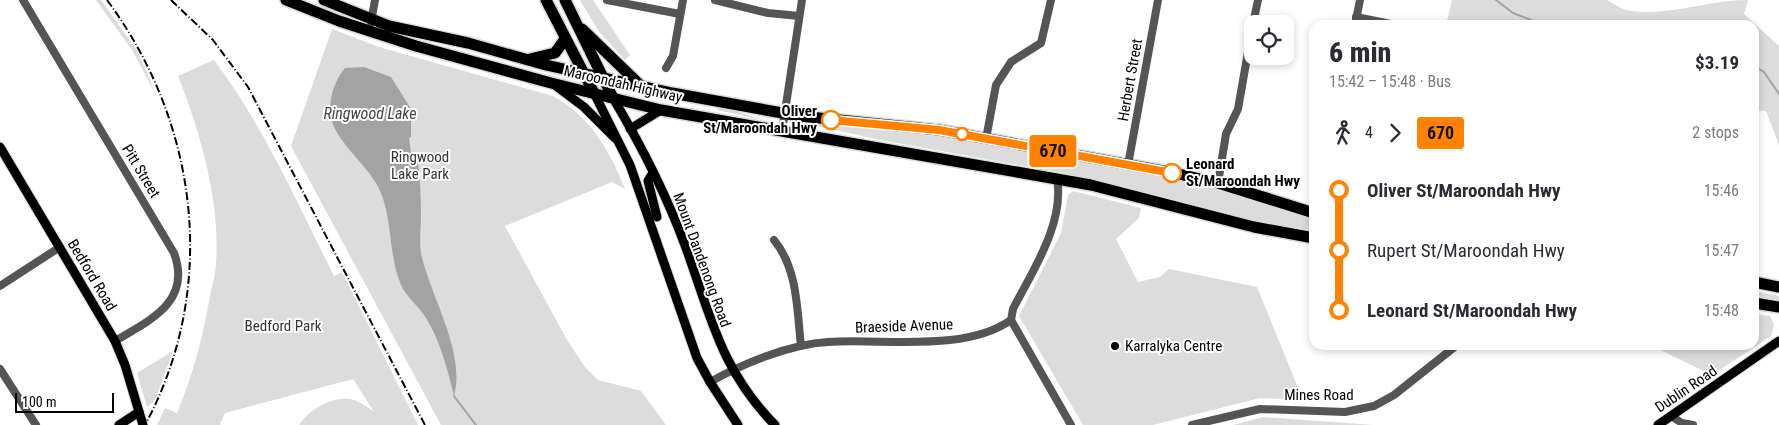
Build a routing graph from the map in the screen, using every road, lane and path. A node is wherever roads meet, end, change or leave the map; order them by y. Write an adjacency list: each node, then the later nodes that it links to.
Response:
1 (23, 0): 58 (street, Pitt Street)
2 (286, 0): 21 (highway, Maroondah Highway)
3 (324, 0): 18 (highway, Maroondah Highway)
4 (375, 0): 18 (street)
5 (546, 0): 23 (highway)
6 (565, 0): 20 (highway)
7 (607, 0): 15 (street)
8 (683, 0): 15 (street)
9 (715, 0): 17 (street)
10 (802, 0): 17 (street)
11 (1051, 0): 38 (street)
12 (1158, 0): 41 (street, Herbert Street)
13 (1258, 0): 16 (street)
14 (1360, 0): 19 (street)
15 (680, 14): 27 (street)
16 (1255, 15)
17 (799, 16): 35 (street)
18 (371, 19): 21 (street); 22 (highway, Maroondah Highway)
19 (1355, 20)
20 (577, 25): 29 (highway); 31 (highway)
21 (367, 30): 24 (highway, Maroondah Highway)
22 (451, 39): 24 (highway); 25 (highway, Maroondah Highway)
23 (565, 39): 25 (highway); 28 (highway)
24 (447, 55): 30 (highway, Maroondah Highway)
25 (529, 60): 28 (highway, Maroondah Highway)
26 (1246, 65): 44 (street)
27 (666, 68)
28 (583, 73): 29 (highway, Maroondah Highway); 32 (highway)
29 (604, 78): 31 (highway, Maroondah Highway); 33 (highway)
30 (551, 83): 32 (highway, Maroondah Highway); 39 (main road)
31 (641, 86): 35 (highway, Maroondah Highway)
32 (594, 93): 33 (highway, Maroondah Highway); 39 (main road)
33 (614, 98): 34 (highway, Maroondah Highway); 36 (main road, Mount Dandenong Road)
34 (661, 110): 36 (main road); 37 (highway, Maroondah Highway)
35 (783, 114): 37 (street); 38 (highway, Maroondah Highway)
36 (630, 129): 42 (main road, Mount Dandenong Road)
37 (782, 131): 43 (highway, Maroondah Highway)
38 (986, 139): 41 (highway, Maroondah Highway)
39 (620, 144): 48 (main road)
40 (0, 149): 51 (main road, Bedford Road)
41 (1128, 165): 44 (highway, Maroondah Highway)
42 (653, 173): 46 (main road); 47 (main road, Mount Dandenong Road)
43 (1056, 178): 49 (highway, Maroondah Highway); 57 (street)
44 (1218, 183): 45 (highway, Maroondah Highway)
45 (1309, 211)
46 (657, 217): 47 (main road); 48 (main road)
47 (675, 220): 63 (main road, Mount Dandenong Road)
48 (651, 227): 64 (main road)
49 (1309, 237)
50 (774, 240): 60 (street)
51 (60, 247): 53 (street); 58 (main road, Bedford Road)
52 (1759, 283): 54 (highway)
53 (0, 286)
54 (1779, 287)
55 (1759, 305): 56 (highway)
56 (1778, 310)
57 (1011, 320): 60 (street, Braeside Avenue); 72 (street)
58 (115, 341): 65 (main road, Bedford Road)
59 (1779, 342): 66 (main road, Dublin Road)
60 (801, 346): 63 (street, Braeside Avenue)
61 (1452, 350): 73 (street, Mines Road)
62 (0, 369): 68 (street)
63 (732, 370): 64 (street, Braeside Avenue); 71 (main road, Mount Dandenong Road)
64 (710, 382): 70 (main road)
65 (140, 412): 67 (main road, Bedford Road); 69 (main road)
66 (1671, 416): 74 (main road, Dublin Road); 75 (street)
67 (143, 424)
68 (36, 425)
69 (119, 425)
70 (738, 425)
71 (775, 425)
72 (1071, 425)
73 (1192, 425)
74 (1658, 425)
75 (1693, 425)

